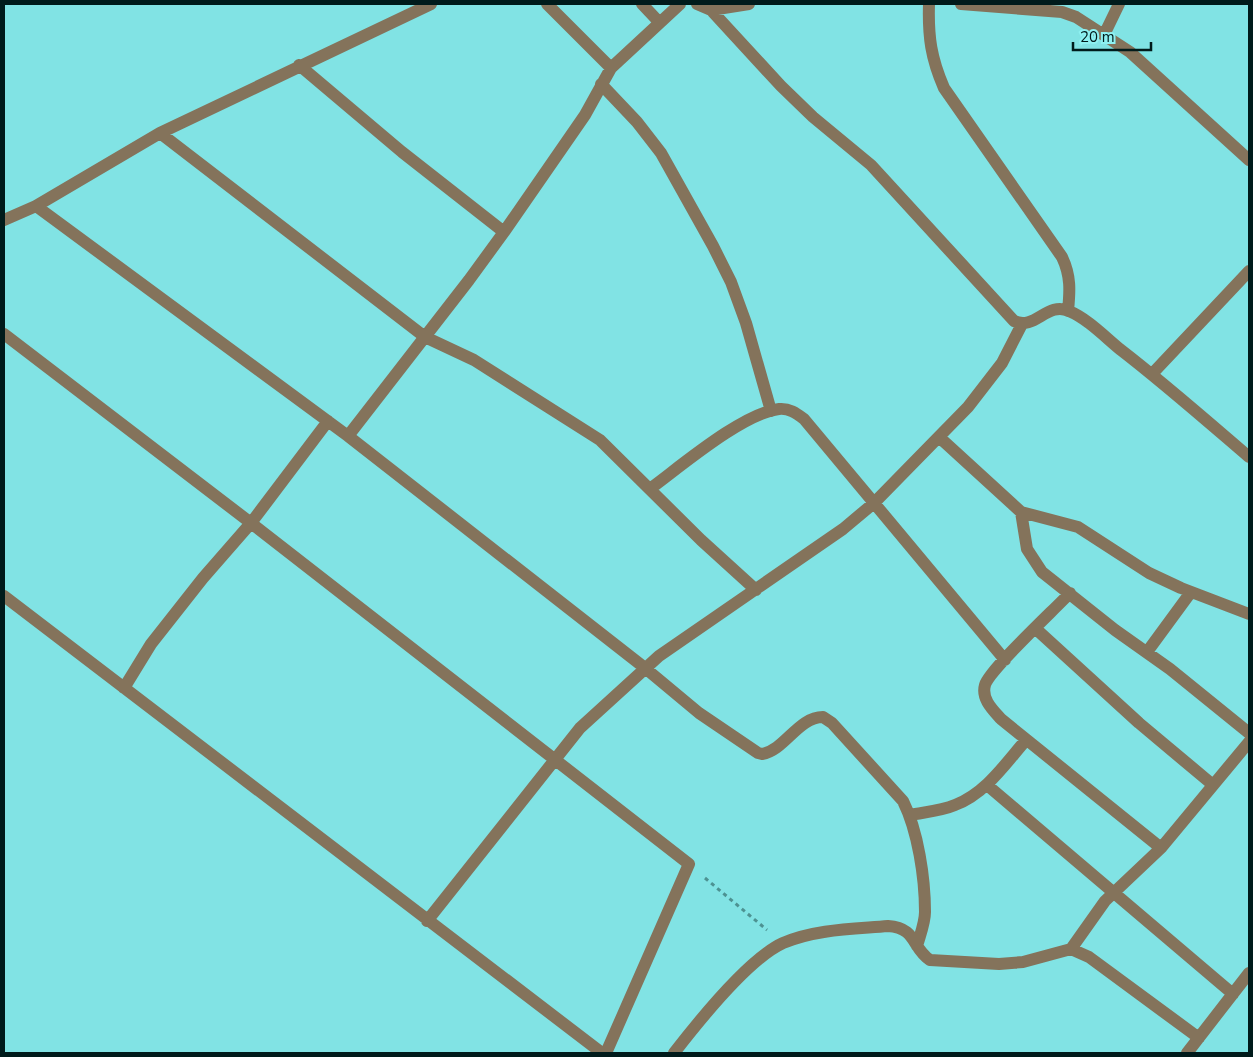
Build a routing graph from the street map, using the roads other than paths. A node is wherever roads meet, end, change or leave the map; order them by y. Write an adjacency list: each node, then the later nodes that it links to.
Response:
1 (432, 4): 13 (street)
2 (546, 4): 14 (street)
3 (642, 4): 11 (street)
4 (680, 4): 11 (street)
5 (698, 4): 10 (street)
6 (749, 4): 10 (street)
7 (930, 4): 22 (street)
8 (961, 4): 12 (street)
9 (1118, 4): 12 (street)
10 (711, 10): 23 (street)
11 (659, 22): 14 (street)
12 (1104, 35): 17 (street)
13 (299, 65): 16 (street); 20 (street)
14 (610, 68): 15 (street)
15 (601, 84): 20 (street); 27 (street)
16 (160, 133): 18 (street); 25 (street)
17 (1249, 160)
18 (36, 206): 19 (street); 28 (street)
19 (4, 220)
20 (504, 232): 25 (street)
21 (1249, 271): 26 (street)
22 (1068, 311): 23 (street); 26 (street)
23 (1022, 324): 30 (street)
24 (4, 334): 35 (street)
25 (425, 336): 29 (street); 32 (street)
26 (1152, 374): 31 (street)
27 (771, 411): 32 (street); 33 (street)
28 (328, 421): 29 (street); 35 (street)
29 (348, 436): 44 (street)
30 (939, 437): 33 (street); 34 (street)
31 (1249, 457)
32 (650, 488): 36 (street)
33 (874, 503): 36 (street); 43 (street)
34 (1021, 512): 37 (street); 38 (street)
35 (251, 523): 45 (street); 49 (street)
36 (756, 590): 44 (street)
37 (1191, 592): 40 (street); 42 (street)
38 (1070, 593): 41 (street); 42 (street)
39 (4, 596): 45 (street)
40 (1249, 614)
41 (1036, 628): 43 (street); 51 (street)
42 (1147, 652): 46 (street)
43 (1004, 660): 47 (street)
44 (646, 668): 49 (street); 52 (street)
45 (124, 688): 55 (street)
46 (1249, 733)
47 (1026, 740): 50 (street); 53 (street)
48 (1249, 742): 51 (street)
49 (555, 761): 55 (street); 62 (street)
50 (987, 785): 52 (street); 54 (street)
51 (1213, 785): 53 (street)
52 (910, 815): 56 (street)
53 (1161, 848): 54 (street)
54 (1115, 892): 57 (street); 59 (street)
55 (427, 922): 61 (street)
56 (917, 946): 57 (street); 63 (street)
57 (1071, 949): 60 (street)
58 (1249, 973): 59 (street)
59 (1233, 994): 60 (street)
60 (1199, 1038): 64 (street)
61 (602, 1053)
62 (606, 1053)
63 (674, 1053)
64 (1187, 1053)

